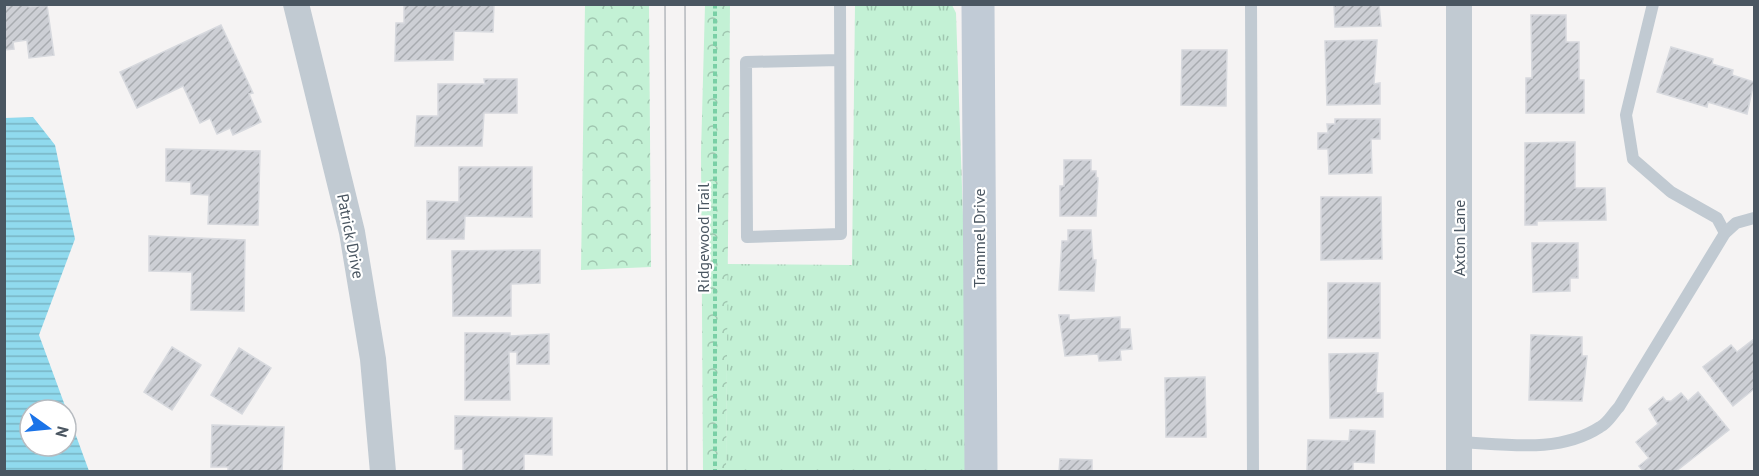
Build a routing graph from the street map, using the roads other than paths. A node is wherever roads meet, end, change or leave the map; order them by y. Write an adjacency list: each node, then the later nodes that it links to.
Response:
1 (296, 4): 11 (street, Patrick Drive)
2 (840, 4): 7 (lane)
3 (978, 4): 12 (street, Trammel Drive)
4 (1251, 4): 13 (lane)
5 (1458, 4): 10 (street, Axton Lane)
6 (1653, 4): 9 (lane)
7 (840, 60): 7 (lane)
8 (1755, 218): 9 (lane)
9 (1725, 233): 10 (lane)
10 (1459, 442): 14 (street, Axton Lane)
11 (383, 471)
12 (981, 471)
13 (1253, 471)
14 (1459, 471)

